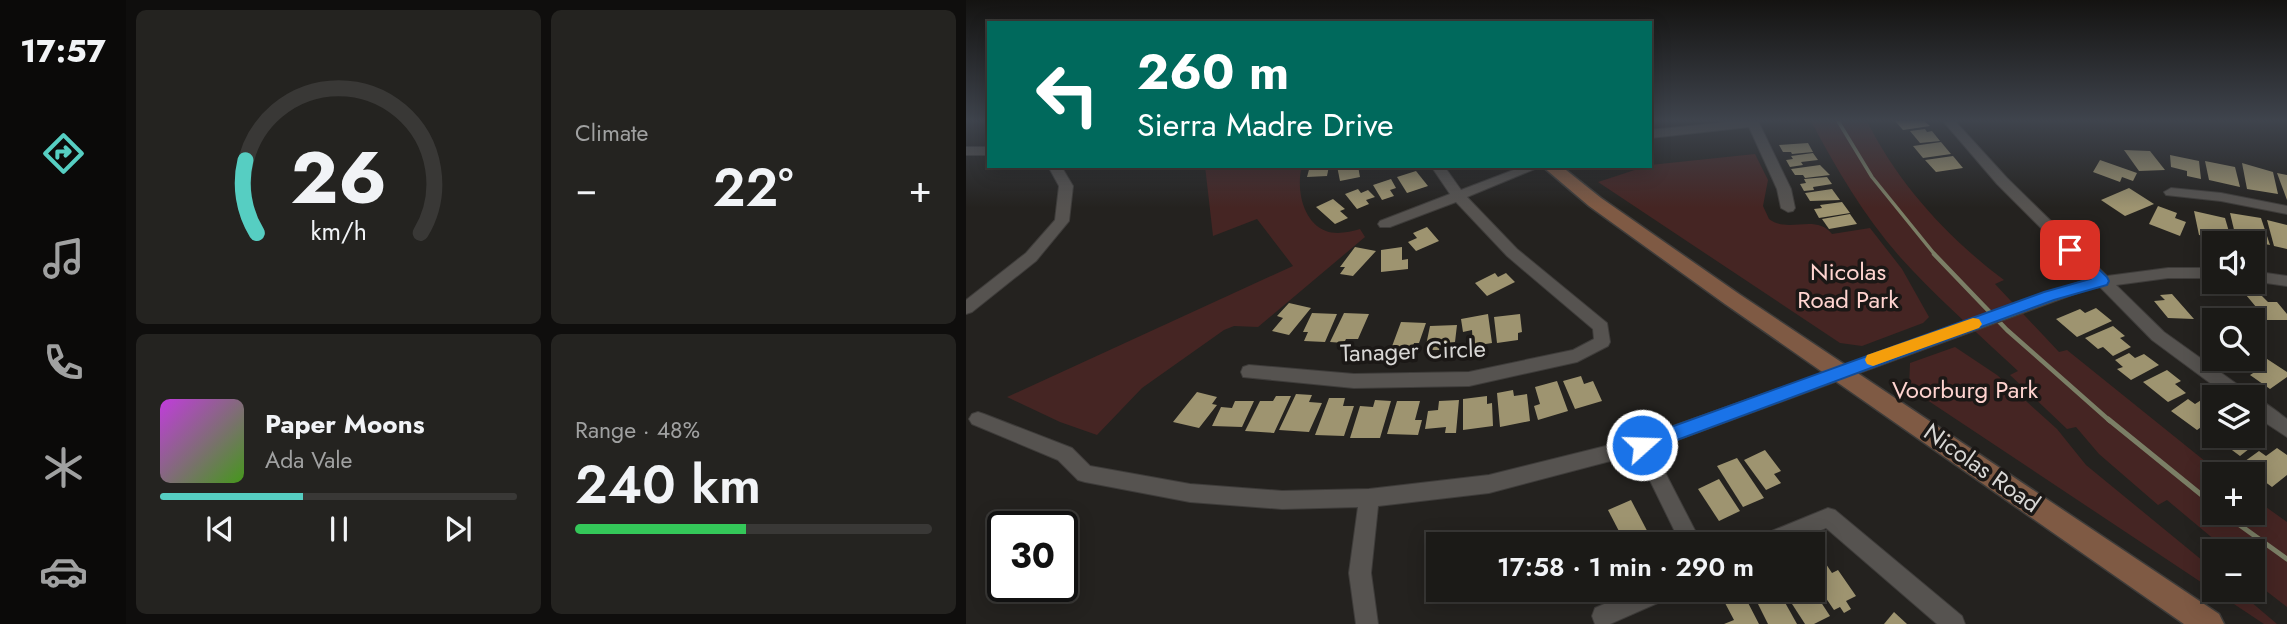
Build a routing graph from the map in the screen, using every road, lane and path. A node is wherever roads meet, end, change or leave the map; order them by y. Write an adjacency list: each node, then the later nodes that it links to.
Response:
1 (1766, 150): 11 (street)
2 (1973, 150): 16 (street)
3 (966, 151): 4 (street)
4 (987, 151)
5 (1055, 168): 18 (street)
6 (1438, 168): 10 (street)
7 (1531, 168): 10 (street)
8 (1552, 168): 19 (main road, Nicolas Road)
9 (2171, 192): 12 (street)
10 (1456, 196): 13 (street); 20 (street, Tanager Circle)
11 (1788, 208)
12 (2287, 211)
13 (1385, 224)
14 (2202, 273): 16 (street)
15 (2265, 278): 17 (street)
16 (2101, 281): 19 (street); 21 (street)
17 (2287, 281)
18 (966, 308)
19 (1841, 371): 25 (street); 33 (main road, Nicolas Road)
20 (1249, 372)
21 (2225, 385)
22 (2265, 413): 24 (street)
23 (978, 419): 26 (street)
24 (2287, 429)
25 (1642, 445): 26 (street); 27 (street)
26 (1369, 498): 31 (street)
27 (1686, 532)
28 (1793, 532): 32 (street)
29 (1634, 602): 30 (street)
30 (1603, 616)
31 (1367, 624)
32 (1954, 624)
33 (2209, 624)

